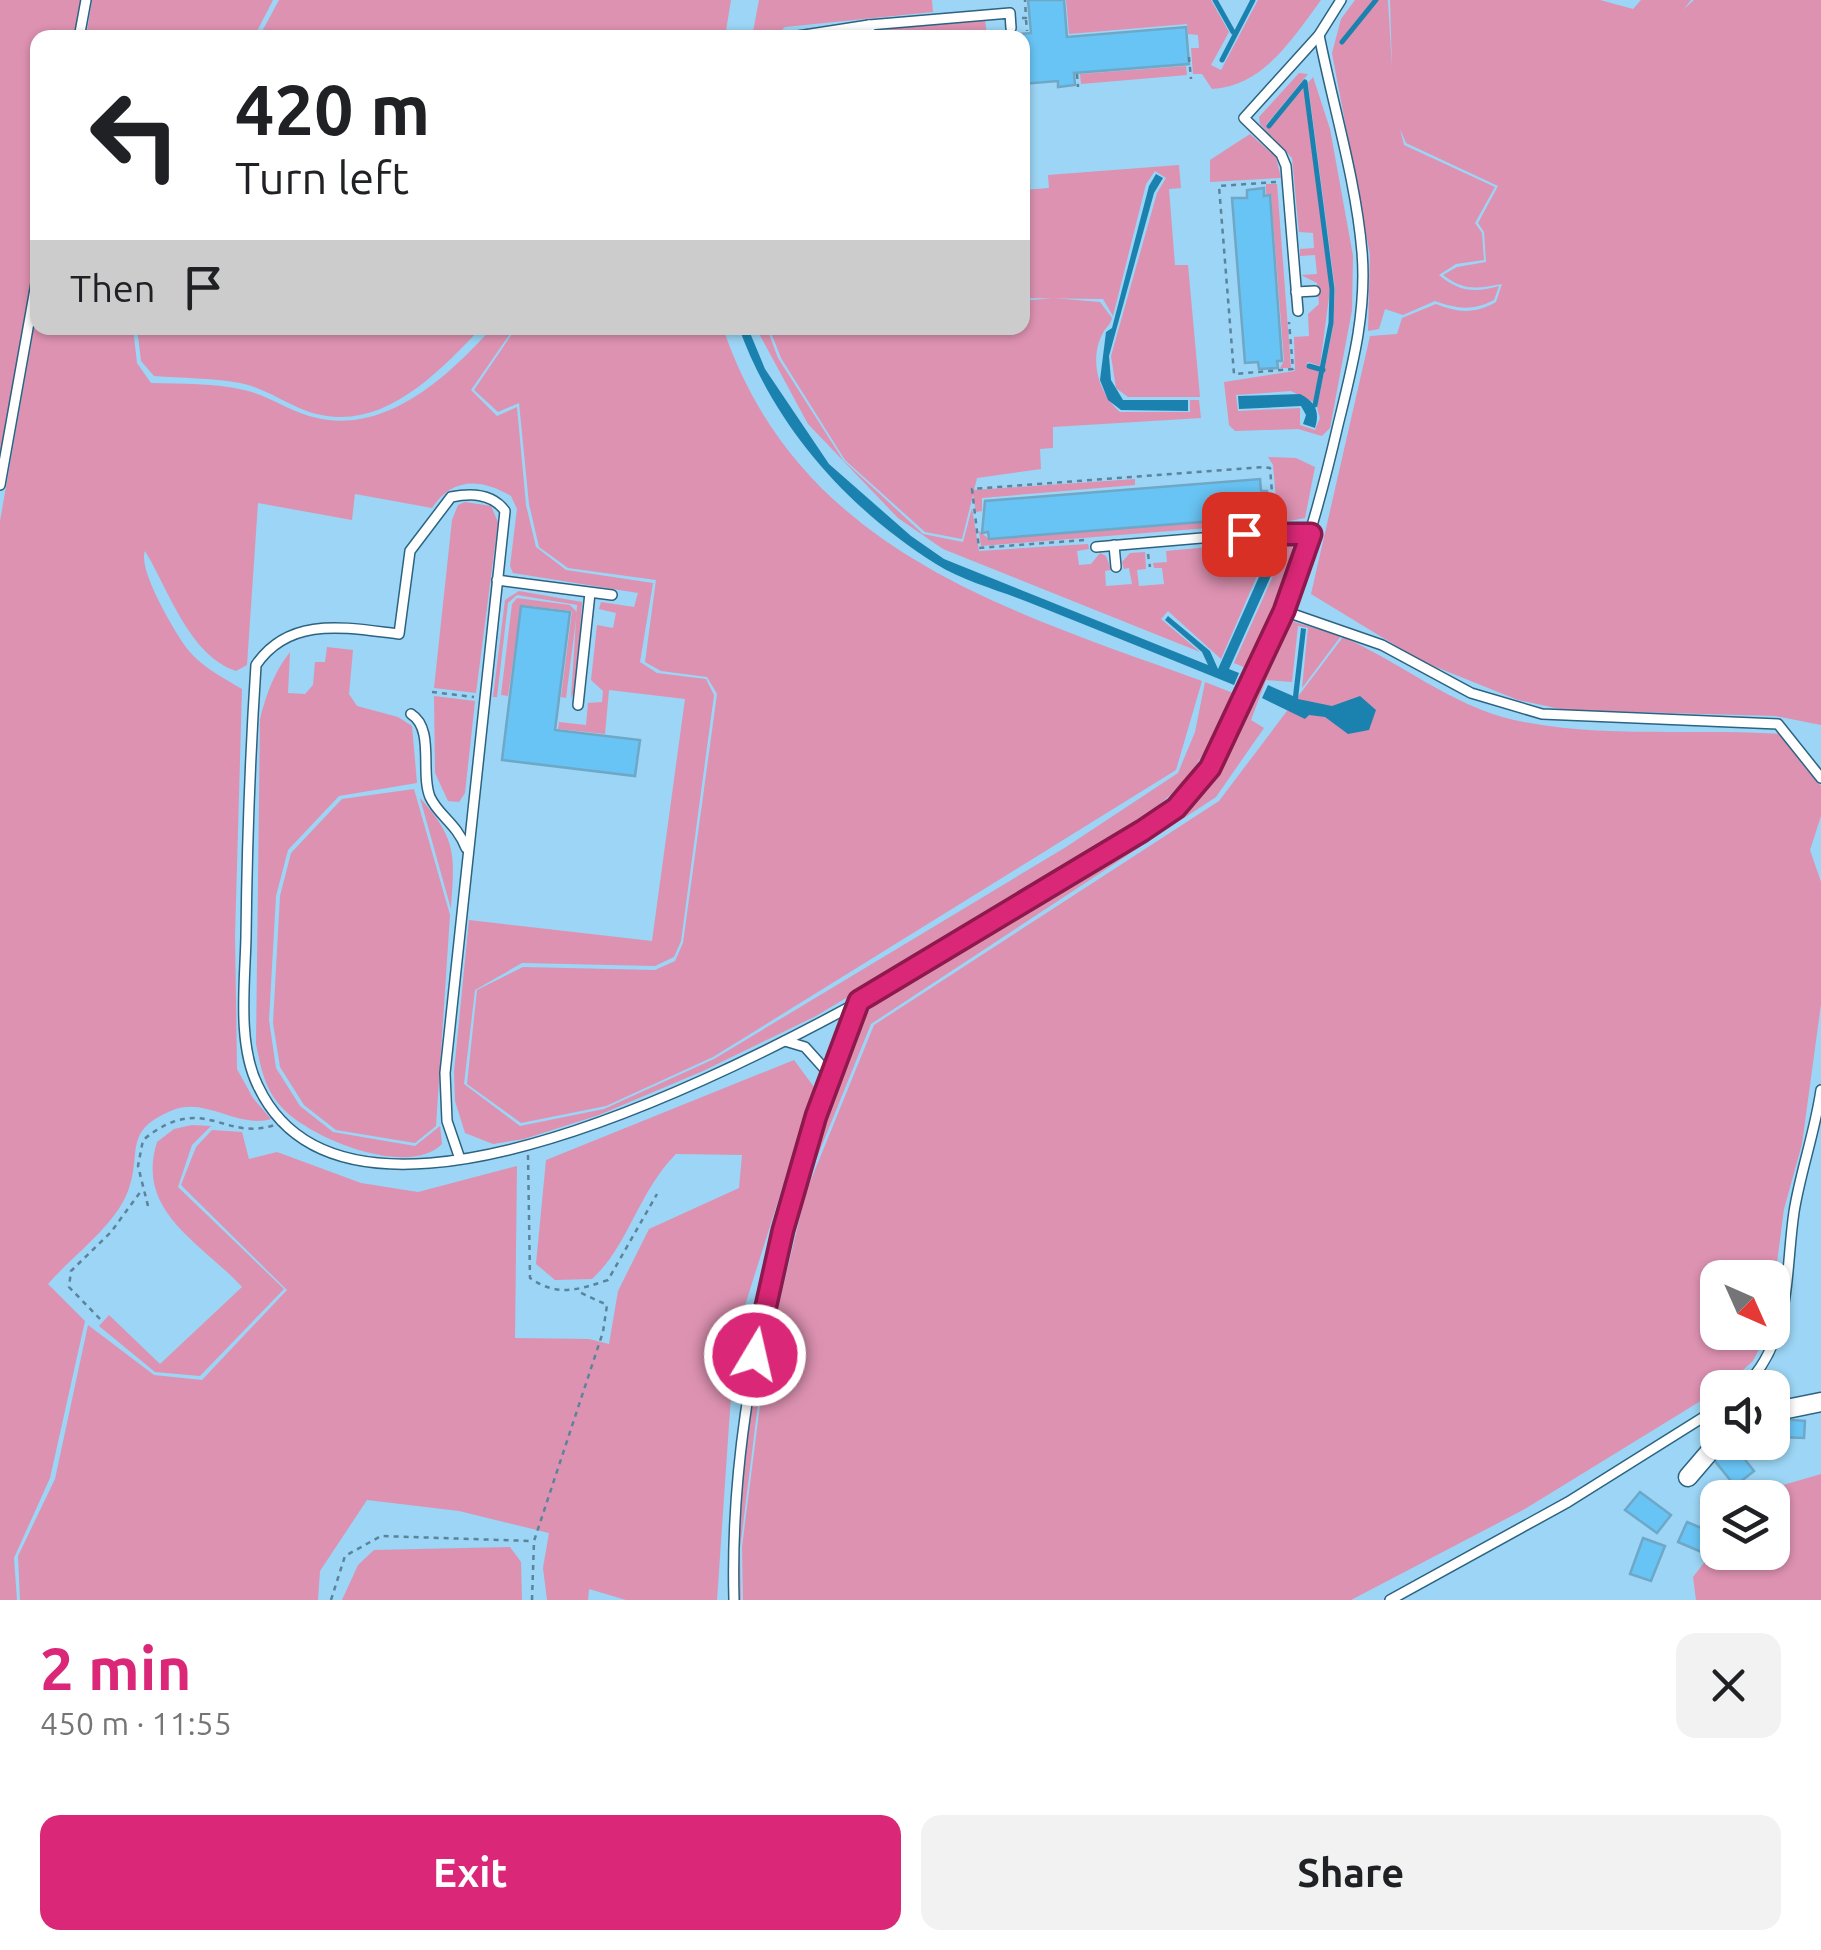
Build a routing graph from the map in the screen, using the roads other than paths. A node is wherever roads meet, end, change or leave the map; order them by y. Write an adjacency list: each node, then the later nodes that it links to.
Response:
1 (86, 0): 5 (lane)
2 (1341, 0): 8 (lane)
3 (869, 25): 4 (lane); 6 (lane); 7 (lane)
4 (1011, 28)
5 (80, 30)
6 (837, 30)
7 (869, 30)
8 (1319, 35): 10 (lane); 14 (lane)
9 (1315, 291): 10 (lane)
10 (1296, 292): 11 (lane)
11 (1298, 311)
12 (30, 317): 13 (lane)
13 (0, 485)
14 (1311, 534): 16 (lane); 21 (lane)
15 (1096, 543): 16 (lane)
16 (1114, 545): 17 (lane)
17 (1116, 567)
18 (497, 580): 19 (lane); 25 (lane); 30 (lane)
19 (590, 592): 20 (lane); 22 (lane)
20 (612, 595)
21 (1284, 611): 24 (lane); 26 (lane)
22 (578, 706)
23 (411, 714): 25 (lane)
24 (1821, 778)
25 (467, 851): 30 (lane)
26 (859, 1001): 27 (lane); 28 (lane)
27 (785, 1041): 28 (lane); 30 (lane)
28 (831, 1076): 37 (lane)
29 (1821, 1090): 31 (lane)
30 (460, 1160)
31 (1758, 1370)
32 (1821, 1402): 33 (street)
33 (1790, 1408)
34 (1700, 1419): 38 (lane)
35 (1703, 1460): 36 (street)
36 (1688, 1477)
37 (734, 1600)
38 (1390, 1600)

